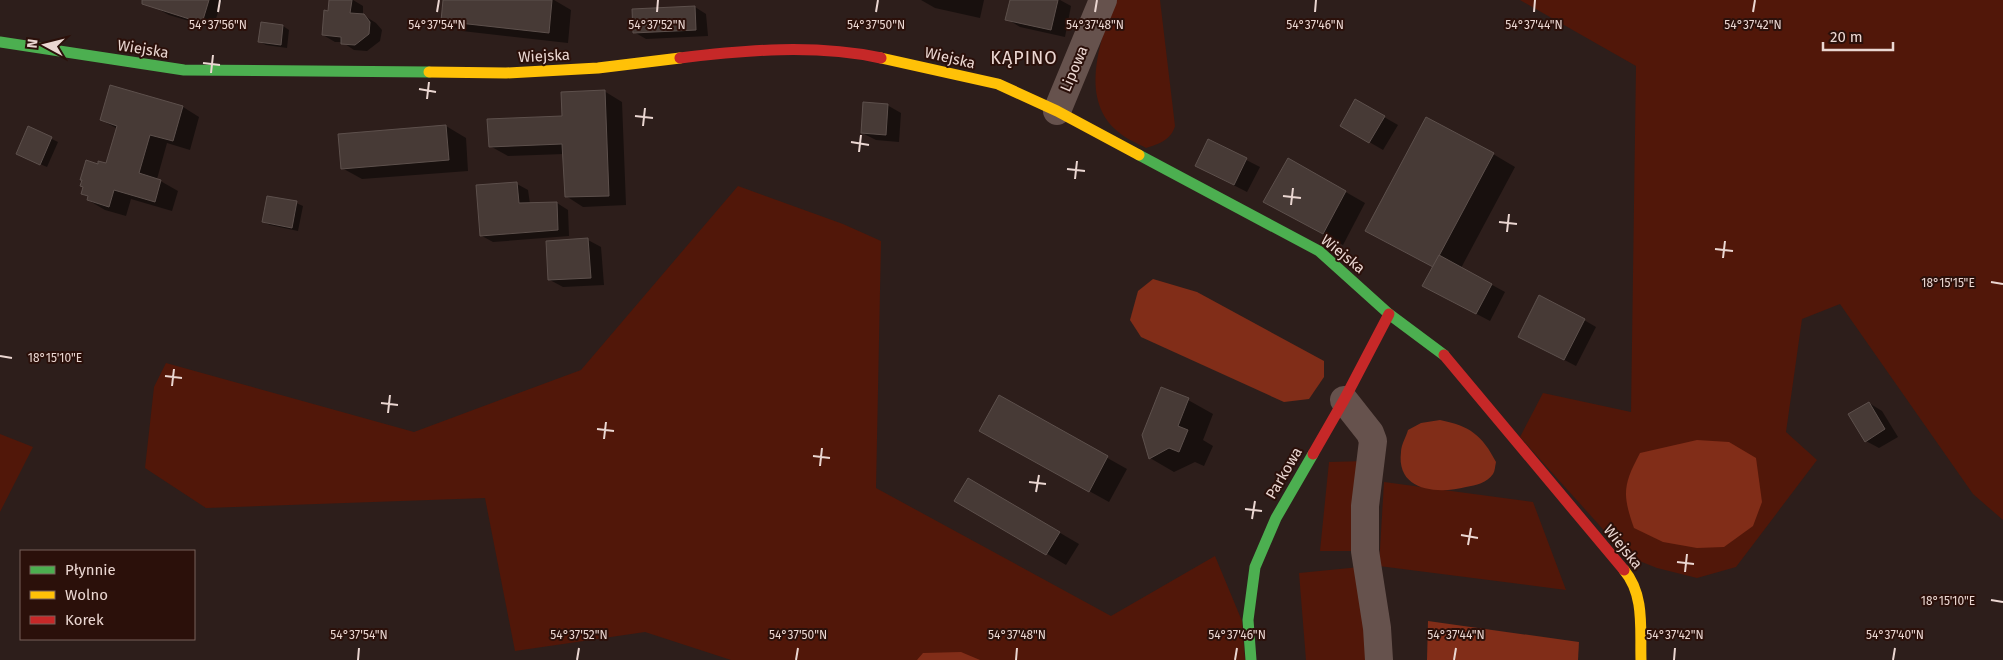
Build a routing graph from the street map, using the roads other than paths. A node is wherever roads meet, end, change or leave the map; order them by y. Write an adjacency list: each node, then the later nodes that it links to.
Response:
1 (1103, 0): 3 (street, Lipowa)
2 (0, 42): 3 (street, Wiejska)
3 (1057, 111): 4 (street, Wiejska)
4 (1390, 314): 5 (street, Parkowa); 8 (street, Wiejska)
5 (1344, 400): 6 (street, Parkowa); 7 (street)
6 (1251, 660)
7 (1379, 660)
8 (1641, 660)

